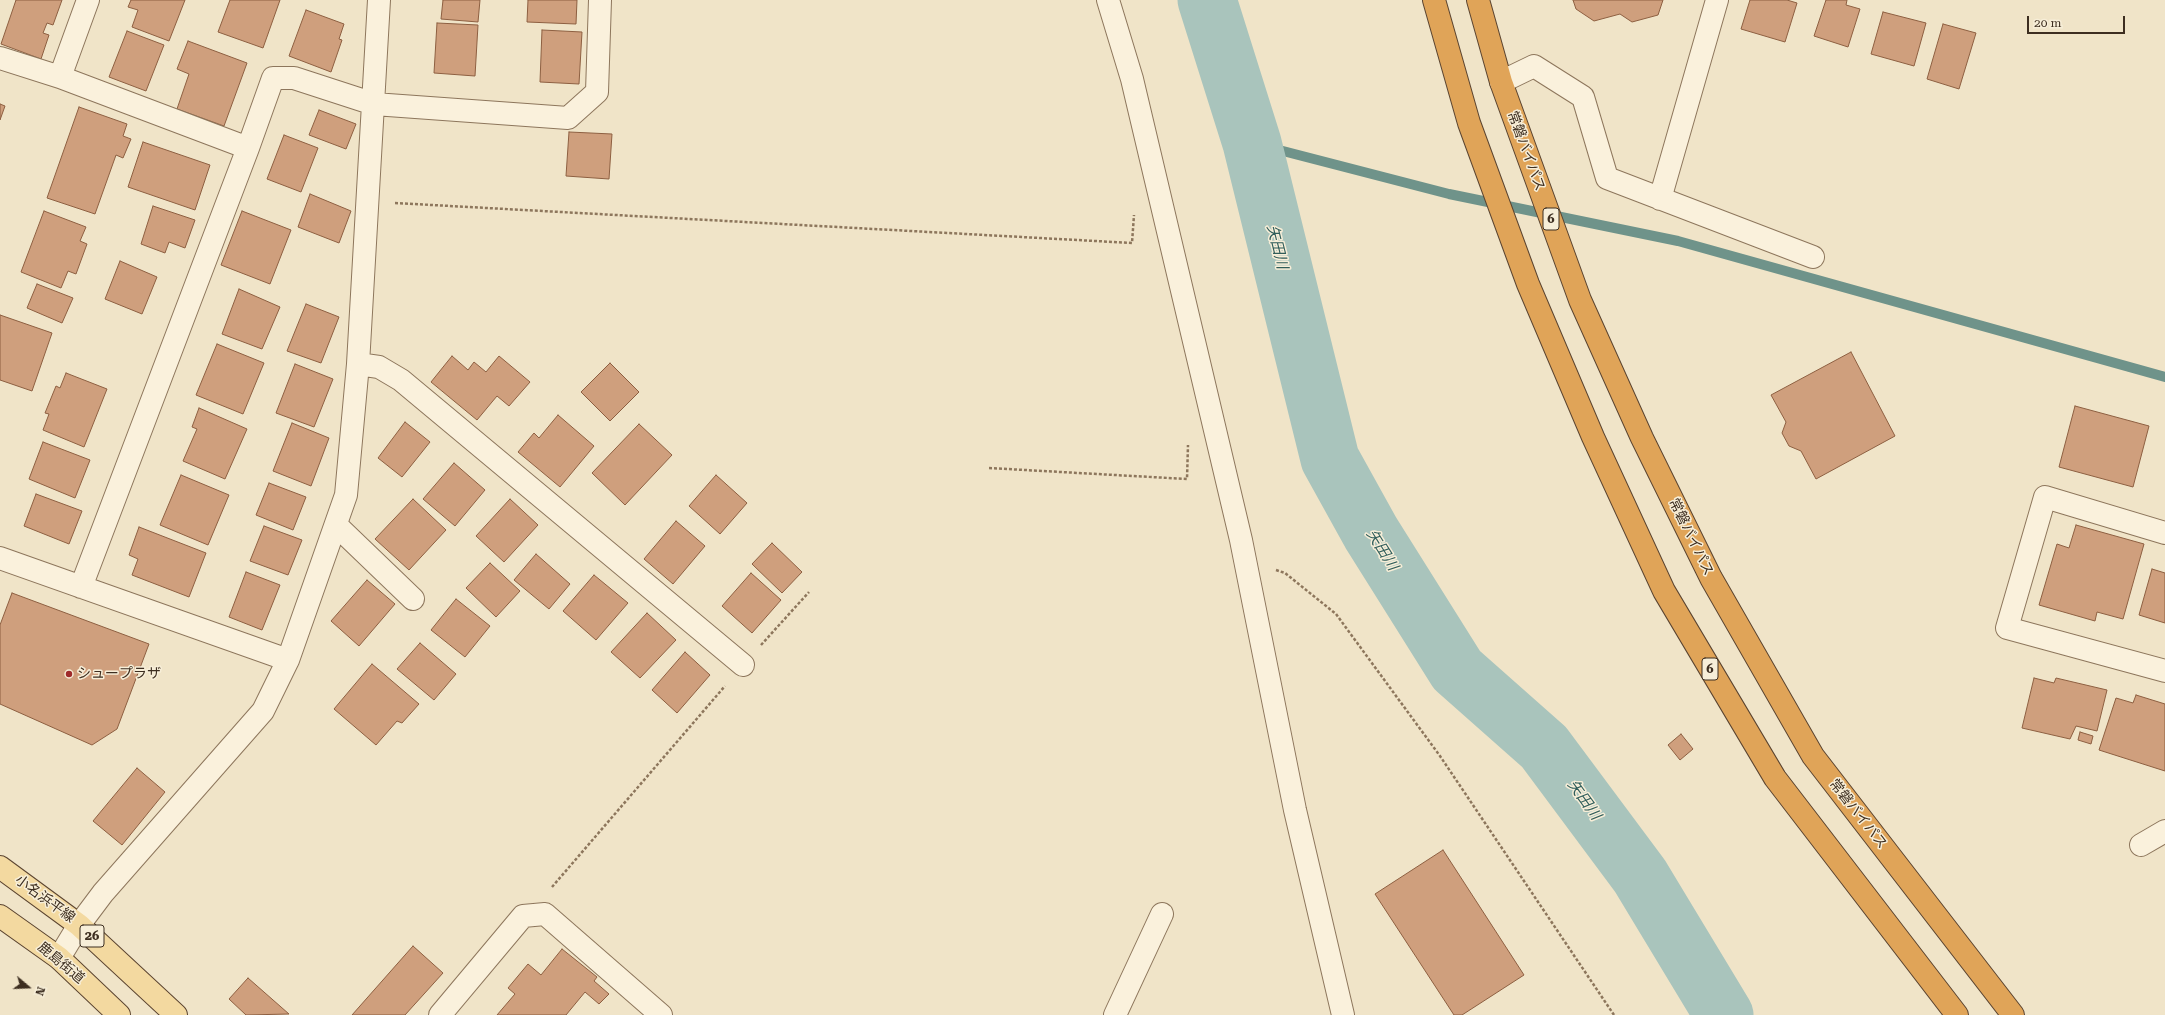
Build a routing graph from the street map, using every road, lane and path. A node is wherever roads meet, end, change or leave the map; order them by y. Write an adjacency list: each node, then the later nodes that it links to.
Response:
1 (88, 0): 9 (street)
2 (379, 0): 11 (street)
3 (600, 0): 11 (street)
4 (1108, 0): 23 (street)
5 (1434, 0): 45 (highway, 6)
6 (1478, 0): 10 (highway, 常磐バイパス / 6)
7 (1717, 0): 13 (street)
8 (0, 58): 9 (street)
9 (60, 77): 12 (street)
10 (1501, 82): 13 (street); 46 (highway, 常磐バイパス / 6)
11 (374, 104): 12 (street); 17 (street)
12 (248, 148): 24 (street)
13 (1660, 199): 16 (street)
14 (390, 203): 15 (path)
15 (1134, 212)
16 (1813, 257)
17 (358, 364): 20 (street); 28 (street)
18 (1188, 440): 19 (path)
19 (989, 468)
20 (336, 525): 26 (street); 27 (street)
21 (2165, 533): 29 (street)
22 (0, 558): 24 (street)
23 (1244, 560): 43 (street); 44 (path)
24 (81, 587): 27 (street)
25 (809, 592): 28 (path)
26 (413, 599)
27 (288, 660): 36 (street)
28 (743, 665): 35 (path)
29 (2165, 671)
30 (2165, 831): 31 (street)
31 (2140, 845)
32 (0, 867): 36 (main road, 小名浜平線 / 26)
33 (1162, 914): 42 (street)
34 (0, 916): 37 (main road, 鹿島街道)
35 (528, 916): 40 (street); 41 (street)
36 (79, 925): 37 (street); 39 (main road, 小名浜平線 / 26)
37 (59, 958): 38 (main road, 鹿島街道)
38 (119, 1015)
39 (176, 1015)
40 (440, 1015)
41 (661, 1015)
42 (1115, 1015)
43 (1343, 1015)
44 (1614, 1015)
45 (1957, 1015)
46 (2013, 1015)

